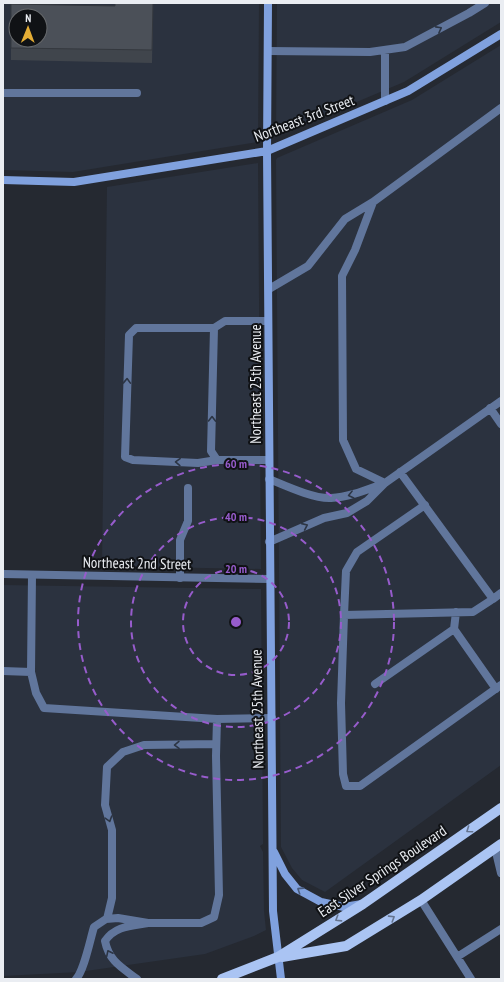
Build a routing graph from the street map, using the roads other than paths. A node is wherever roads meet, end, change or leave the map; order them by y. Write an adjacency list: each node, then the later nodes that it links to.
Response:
1 (268, 3): 4 (main road, Northeast 25th Avenue)
2 (485, 3): 5 (street, one-way to 2)
3 (501, 34): 8 (main road, Northeast 3rd Street)
4 (268, 51): 5 (street); 10 (main road, Northeast 25th Avenue)
5 (385, 51): 8 (street)
6 (3, 93): 7 (street)
7 (137, 93)
8 (385, 101): 10 (main road, Northeast 3rd Street)
9 (501, 108): 12 (street)
10 (267, 151): 11 (main road, Northeast 3rd Street); 13 (main road, Northeast 25th Avenue)
11 (3, 180)
12 (373, 202): 13 (street); 23 (street)
13 (268, 289): 14 (main road, Northeast 25th Avenue)
14 (268, 321): 15 (street); 20 (main road, Northeast 25th Avenue)
15 (214, 328): 19 (street, one-way to 15); 19 (street, one-way to 15)
16 (501, 401): 17 (street)
17 (490, 408): 18 (street); 21 (street)
18 (501, 424)
19 (217, 460): 20 (street)
20 (269, 460): 22 (main road, Northeast 25th Avenue)
21 (400, 472): 23 (street); 25 (street)
22 (269, 479): 23 (street, one-way to 22); 26 (main road, Northeast 25th Avenue)
23 (385, 483): 26 (street, one-way to 23)
24 (188, 488): 29 (street)
25 (425, 505): 32 (street); 34 (street)
26 (269, 542): 30 (main road, Northeast 25th Avenue)
27 (3, 574): 28 (street, Northeast 2nd Street)
28 (32, 575): 29 (street, Northeast 2nd Street); 37 (street)
29 (180, 578): 30 (street, Northeast 2nd Street)
30 (270, 579): 40 (main road, Northeast 25th Avenue)
31 (501, 593): 32 (street)
32 (493, 599): 33 (street)
33 (456, 612): 34 (street); 35 (street)
34 (344, 615): 39 (street)
35 (454, 629): 38 (street); 39 (street)
36 (3, 671): 37 (street)
37 (31, 672): 41 (street)
38 (375, 684)
39 (498, 687)
40 (272, 718): 41 (street); 45 (main road, Northeast 25th Avenue)
41 (217, 719): 42 (street)
42 (216, 744): 49 (street, one-way to 49); 50 (street)
43 (501, 808): 48 (main road, East Silver Springs Boulevard, one-way to 48)
44 (498, 846): 46 (street); 47 (main road, East Silver Springs Boulevard)
45 (272, 850): 48 (main road, one-way to 45); 53 (main road, Northeast 25th Avenue)
46 (501, 873)
47 (421, 900): 52 (street); 53 (main road, East Silver Springs Boulevard, one-way to 47)
48 (363, 904): 53 (main road, East Silver Springs Boulevard, one-way to 53)
49 (107, 919): 50 (street); 54 (street)
50 (148, 923): 55 (street, one-way to 50)
51 (501, 929): 52 (street)
52 (457, 957): 58 (street)
53 (278, 958): 56 (main road, East Silver Springs Boulevard); 57 (main road, Northeast 25th Avenue)
54 (76, 979)
55 (137, 979)
56 (222, 979)
57 (282, 979)
58 (471, 979)

